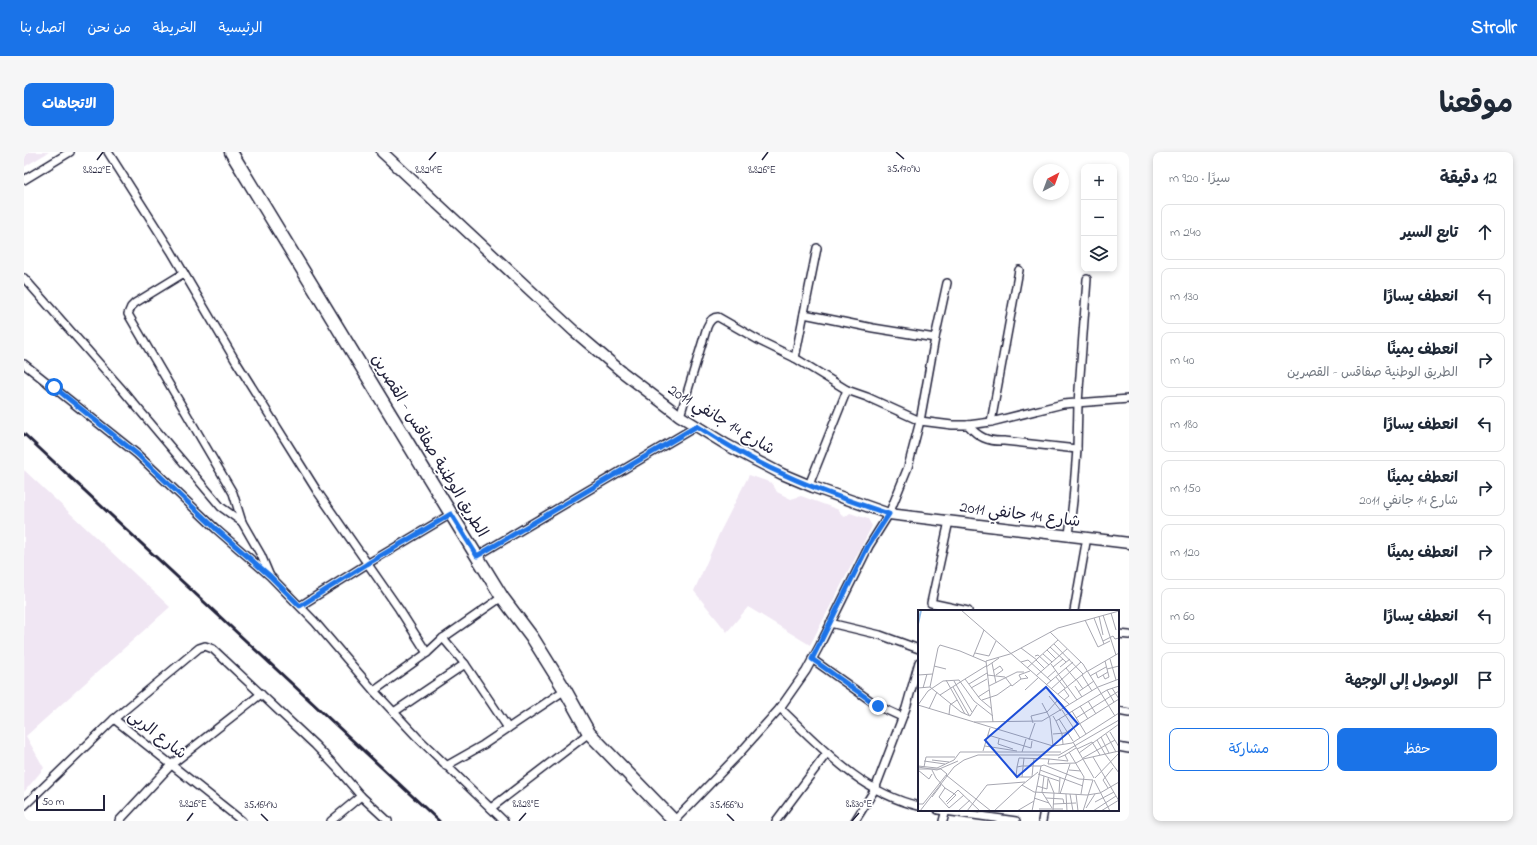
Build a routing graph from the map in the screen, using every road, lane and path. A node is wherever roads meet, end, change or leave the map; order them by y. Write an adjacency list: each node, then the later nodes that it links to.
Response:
1 (70, 152): 5 (street)
2 (108, 152): 8 (street)
3 (231, 152): 26 (main road, الطريق الوطنية صفاقس - القصرين)
4 (382, 152): 19 (main road, شارع 14 جانفي 2011)
5 (24, 180)
6 (817, 248): 12 (street)
7 (1019, 270): 21 (street)
8 (184, 273): 29 (street); 34 (street)
9 (24, 278): 29 (street)
10 (1087, 279): 18 (street)
11 (947, 283): 13 (street)
12 (804, 314): 13 (street); 14 (street)
13 (935, 338): 20 (street)
14 (795, 358): 16 (street); 19 (street)
15 (24, 364): 35 (street)
16 (847, 390): 20 (street); 25 (street)
17 (1129, 399): 18 (street)
18 (1078, 402): 21 (street); 24 (street)
19 (680, 416): 23 (main road, شارع 14 جانفي 2011)
20 (920, 421): 22 (street); 27 (street)
21 (991, 422): 22 (street)
22 (968, 425): 24 (street)
23 (697, 426): 25 (main road, شارع 14 جانفي 2011); 33 (street)
24 (1077, 449): 30 (street)
25 (809, 485): 27 (main road, شارع 14 جانفي 2011)
26 (451, 514): 33 (main road, الطريق الوطنية صفاقس - القصرين); 34 (street)
27 (889, 514): 28 (main road, شارع 14 جانفي 2011); 42 (street)
28 (949, 521): 30 (main road, شارع 14 جانفي 2011); 37 (street)
29 (242, 522): 35 (street)
30 (1068, 535): 31 (main road, شارع 14 جانفي 2011)
31 (1087, 538): 32 (main road, شارع 14 جانفي 2011); 41 (street)
32 (1129, 543)
33 (477, 556): 36 (main road, الطريق الوطنية صفاقس - القصرين)
34 (367, 564): 38 (street); 47 (street)
35 (270, 576): 38 (street)
36 (502, 597): 45 (street); 51 (main road, الطريق الوطنية صفاقس - القصرين)
37 (931, 603): 39 (street); 40 (street)
38 (300, 606): 52 (street)
39 (930, 610)
40 (963, 610)
41 (1074, 610)
42 (830, 623): 46 (street); 48 (street)
43 (1119, 634): 44 (street)
44 (1129, 635)
45 (443, 638): 47 (street); 49 (street)
46 (918, 649)
47 (427, 653): 52 (street)
48 (812, 659): 54 (street); 58 (street)
49 (465, 664): 56 (street); 60 (street)
50 (918, 665): 58 (street)
51 (565, 690): 60 (street); 61 (main road, الطريق الوطنية صفاقس - القصرين)
52 (374, 691): 56 (street)
53 (261, 694): 59 (street); 65 (street); 68 (street)
54 (780, 708): 64 (street); 80 (street)
55 (1119, 711): 57 (street)
56 (394, 712): 66 (street)
57 (1129, 713)
58 (902, 717): 67 (street)
59 (114, 719): 65 (street, شارع الربى); 69 (street, شارع الربى)
60 (508, 728): 66 (street)
61 (589, 733): 71 (street); 80 (main road, الطريق الوطنية صفاقس - القصرين)
62 (1119, 747): 63 (street)
63 (1129, 750)
64 (827, 753): 67 (street); 81 (street)
65 (172, 764): 74 (street); 76 (street, شارع الربى)
66 (446, 766): 71 (street)
67 (875, 789): 70 (street); 82 (street)
68 (360, 796): 77 (street); 78 (street)
69 (24, 806)
70 (918, 806)
71 (491, 808): 79 (street)
72 (943, 811): 83 (street); 84 (street)
73 (1044, 811): 85 (street)
74 (121, 818): 75 (street)
75 (129, 821)
76 (242, 821)
77 (331, 821)
78 (388, 821)
79 (504, 821)
80 (674, 821)
81 (776, 821)
82 (855, 821)
83 (943, 821)
84 (1016, 821)
85 (1042, 821)

